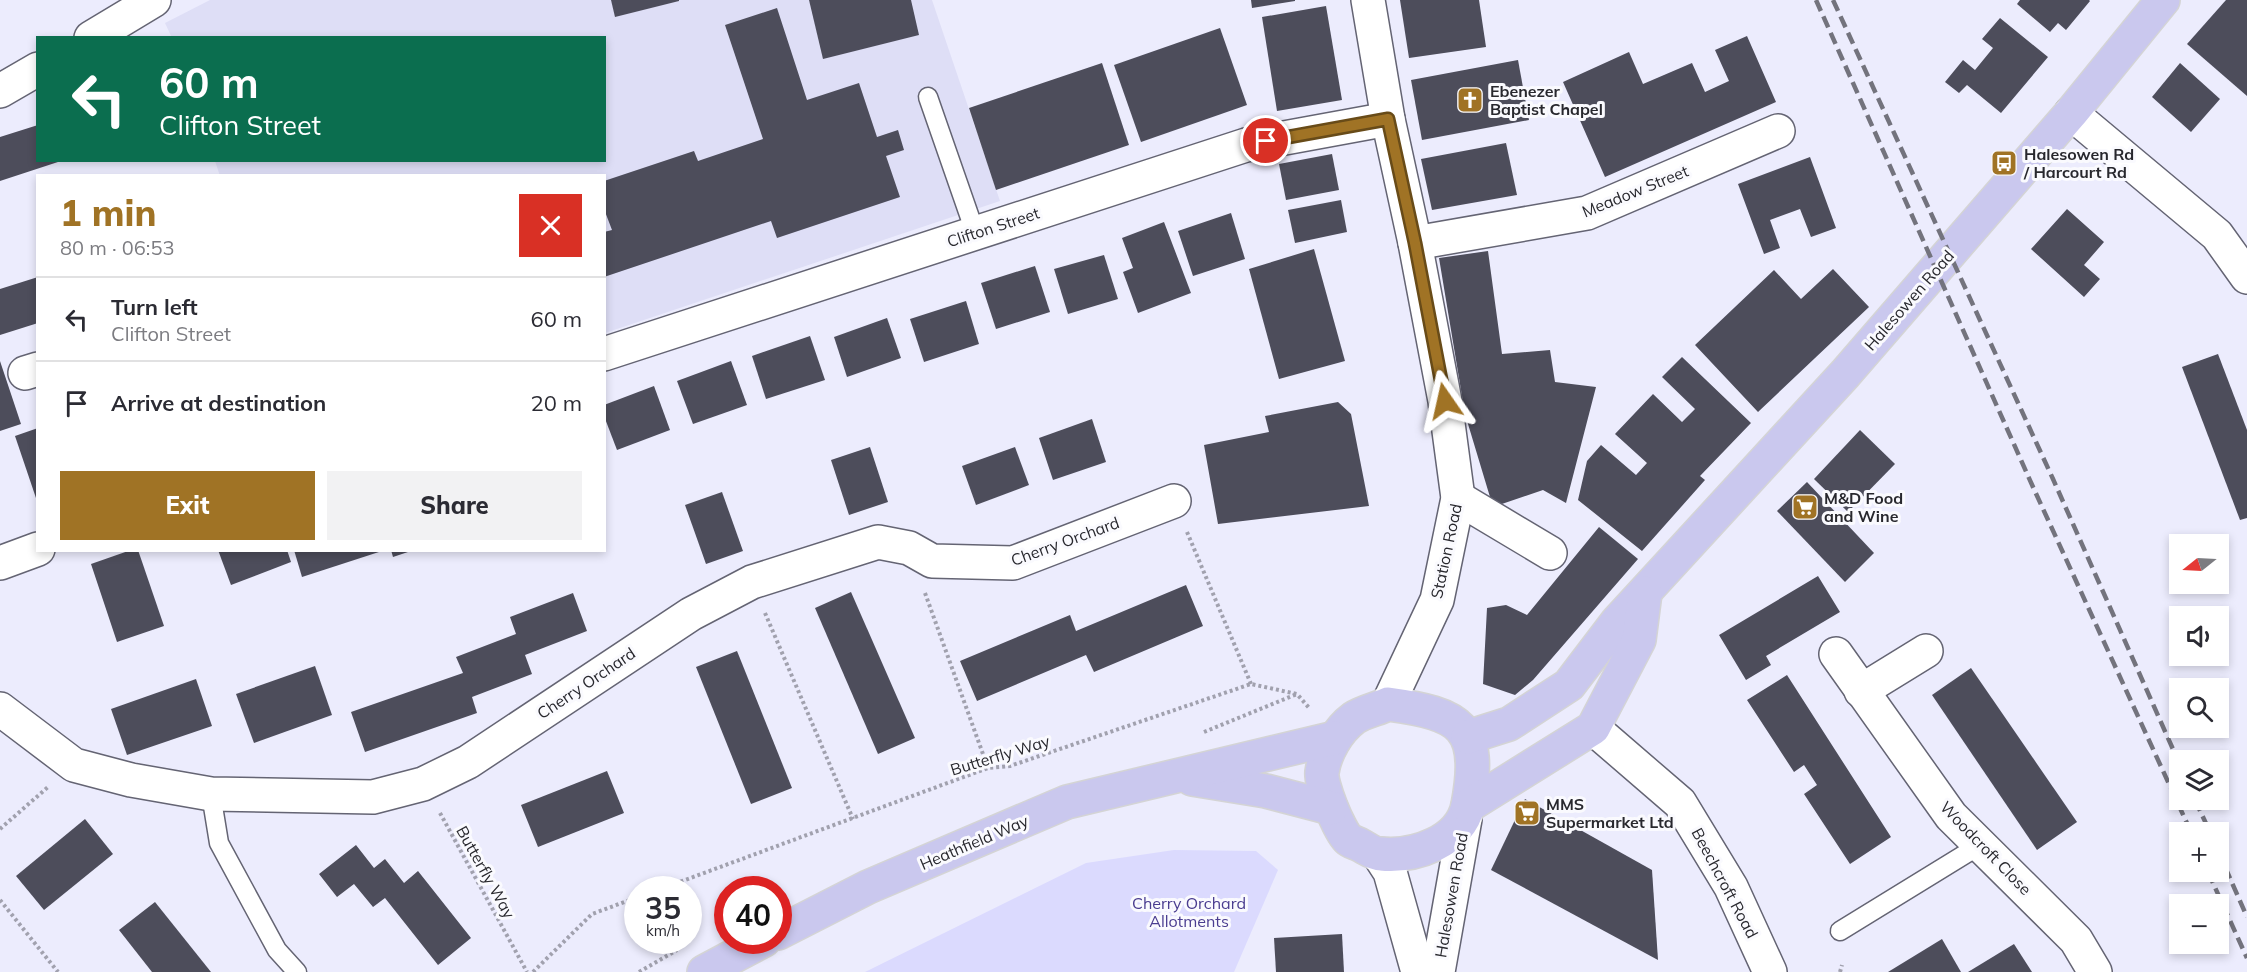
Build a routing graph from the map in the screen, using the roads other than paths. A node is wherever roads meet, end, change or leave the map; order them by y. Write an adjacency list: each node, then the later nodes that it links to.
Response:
1 (154, 0): 4 (street)
2 (1368, 0): 9 (street, Station Road)
3 (2163, 0): 8 (main road, Halesowen Road)
4 (94, 36)
5 (36, 70): 6 (street)
6 (0, 91)
7 (928, 97): 11 (lane)
8 (2071, 113): 13 (street); 20 (main road, Halesowen Road)
9 (1388, 119): 11 (street, Clifton Street); 12 (street, Station Road)
10 (1778, 131): 12 (street, Meadow Street)
11 (975, 232): 14 (street, Clifton Street)
12 (1415, 243): 15 (street, Station Road)
13 (2247, 277)
14 (606, 353)
15 (1458, 498): 18 (street); 24 (street, Station Road)
16 (1174, 501): 30 (street, Cherry Orchard)
17 (36, 550): 19 (street)
18 (1550, 553)
19 (0, 563)
20 (1645, 593): 26 (main road); 27 (main road, Halesowen Road)
21 (1926, 651): 23 (street)
22 (1836, 654): 23 (street, Woodcroft Close)
23 (1861, 691): 33 (street, Woodcroft Close)
24 (1388, 704): 27 (main road); 28 (main road)
25 (0, 709): 30 (street, Cherry Orchard)
26 (1593, 728): 32 (main road); 42 (street, Beechcroft Road)
27 (1468, 737): 32 (main road)
28 (1335, 738): 29 (main road, Heathfield Way); 31 (main road)
29 (1178, 776): 31 (main road, Heathfield Way); 35 (main road, Heathfield Way)
30 (211, 794): 38 (lane)
31 (1331, 808): 34 (main road)
32 (1467, 812): 34 (main road); 41 (street, Halesowen Road)
33 (1980, 845): 36 (lane); 43 (street, Woodcroft Close)
34 (1379, 855): 40 (street, Halesowen Road)
35 (792, 926)
36 (1839, 931)
37 (738, 954): 39 (main road)
38 (297, 972)
39 (704, 972)
40 (1418, 972)
41 (1438, 972)
42 (1770, 972)
43 (2095, 972)

